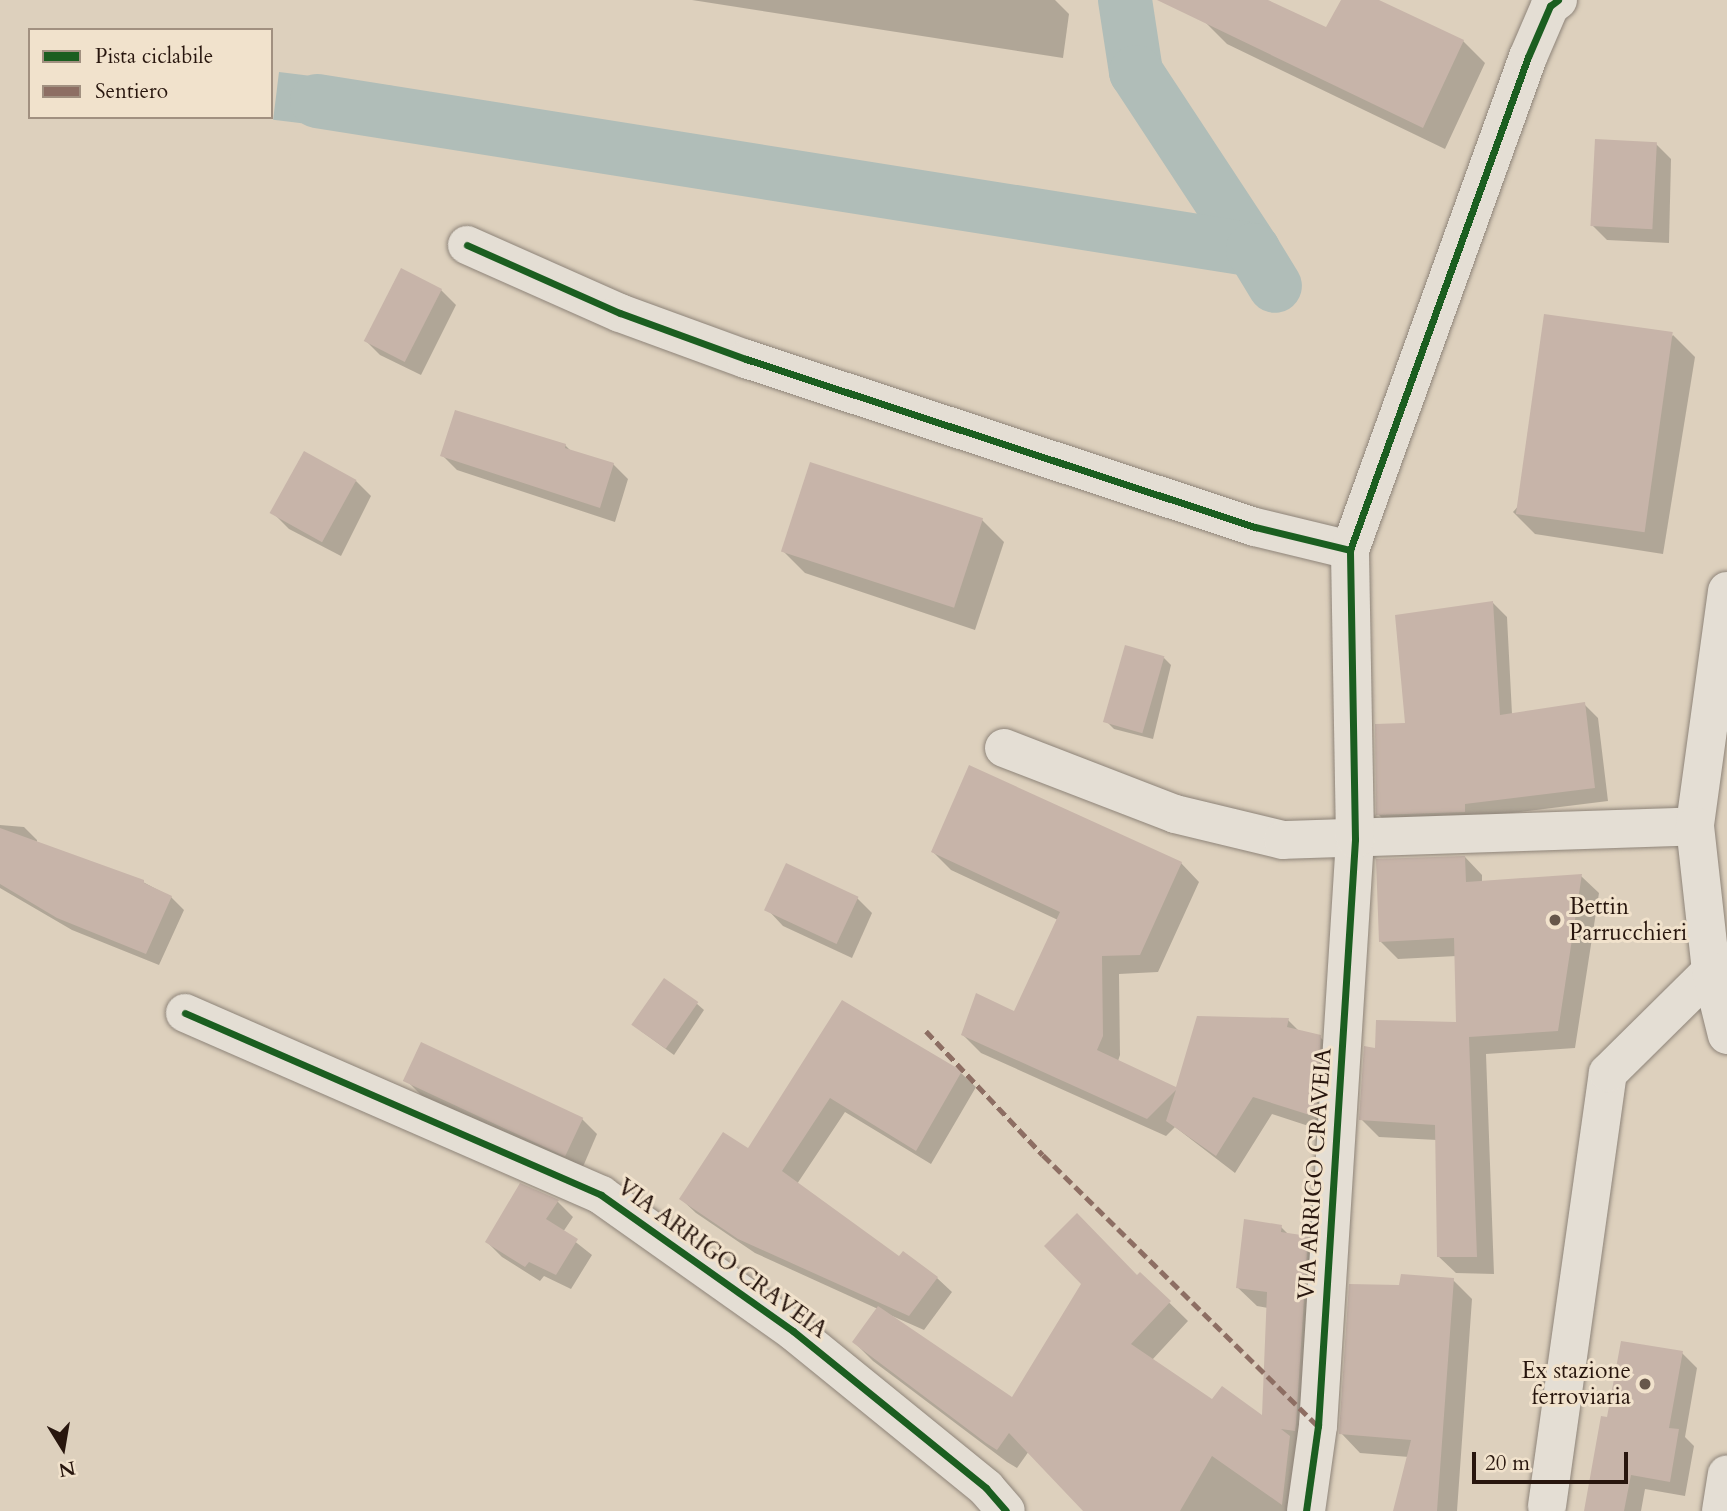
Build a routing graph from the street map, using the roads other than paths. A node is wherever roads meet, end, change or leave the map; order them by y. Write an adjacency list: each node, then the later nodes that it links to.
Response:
1 (1558, 0): 3 (street)
2 (467, 245): 3 (street)
3 (1350, 550): 7 (street, VIA ARRIGO CRAVEIA)
4 (1727, 591): 6 (street)
5 (1004, 748): 7 (street)
6 (1695, 826): 7 (street); 8 (street)
7 (1356, 839): 14 (street, VIA ARRIGO CRAVEIA)
8 (1711, 971): 10 (street); 12 (street)
9 (185, 1013): 13 (street, VIA ARRIGO CRAVEIA)
10 (1727, 1035)
11 (1727, 1474): 15 (street)
12 (1546, 1506)
13 (1006, 1511)
14 (1306, 1511)
15 (1721, 1511)

